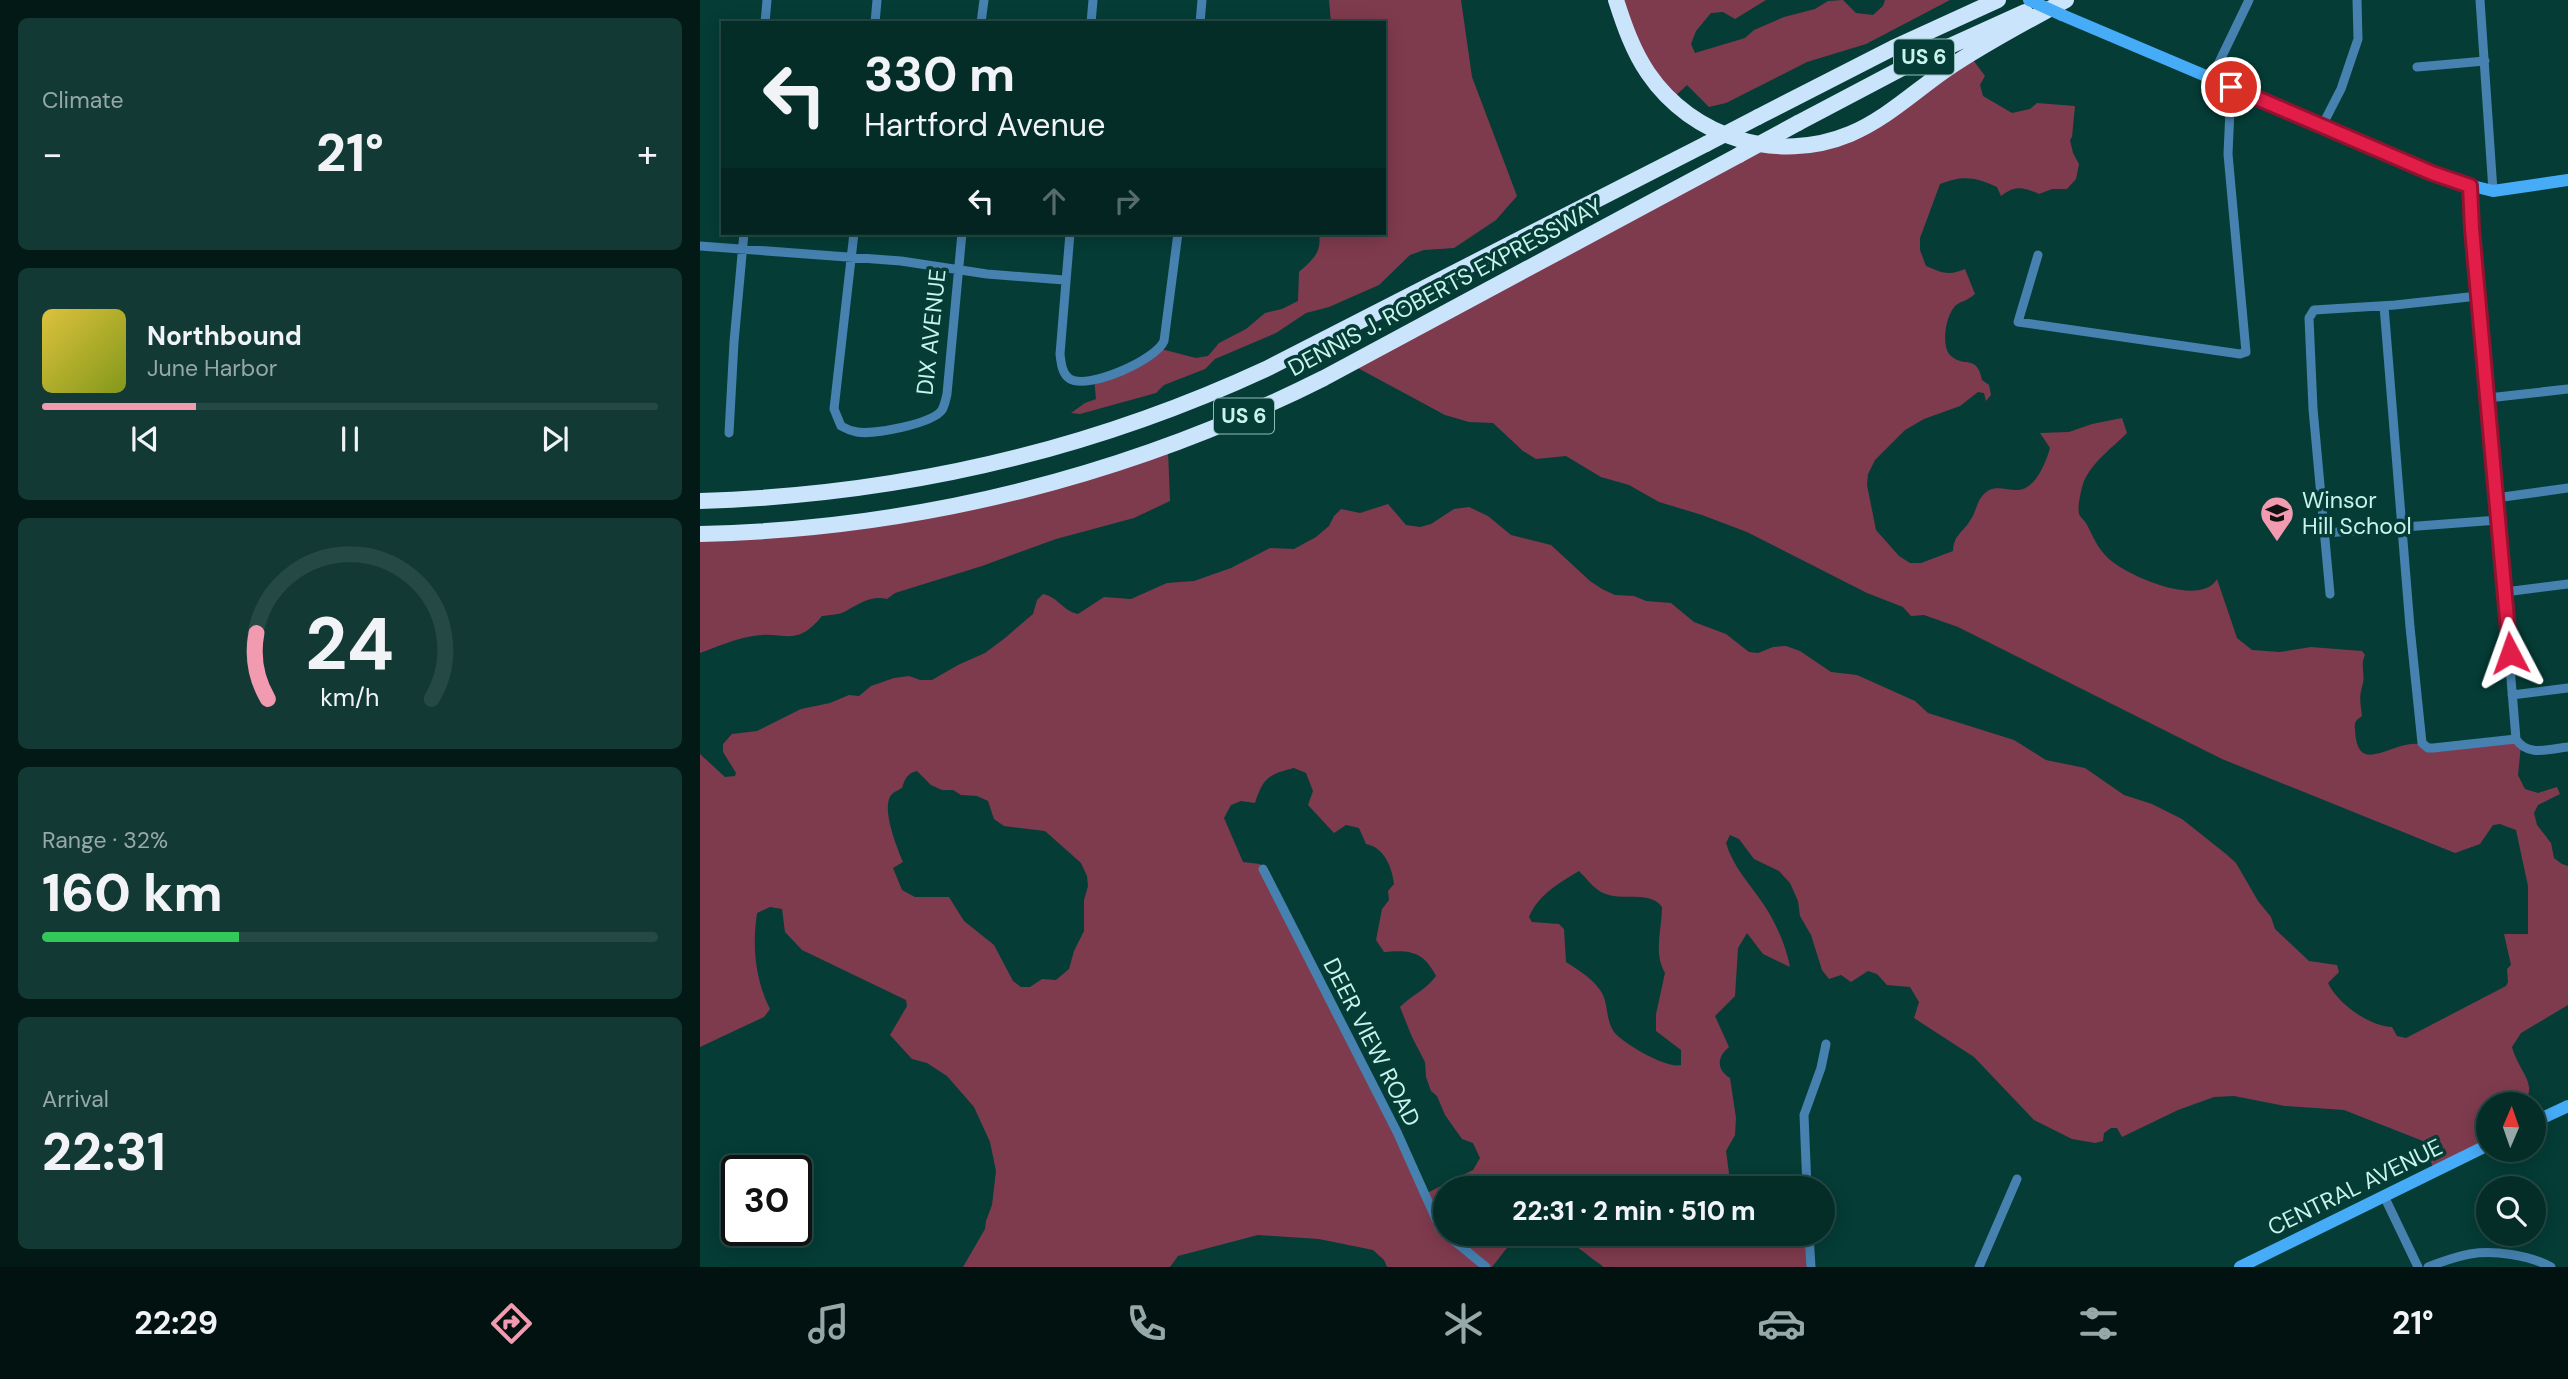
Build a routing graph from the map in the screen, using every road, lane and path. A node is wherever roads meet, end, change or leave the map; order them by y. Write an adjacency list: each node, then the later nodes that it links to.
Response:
1 (767, 0): 14 (street)
2 (877, 0): 15 (street)
3 (984, 0): 16 (street)
4 (1093, 0): 17 (street)
5 (1202, 0): 18 (street)
6 (1616, 0): 13 (highway)
7 (1978, 0): 19 (highway)
8 (1998, 0): 19 (highway, DENNIS J. ROBERTS EXPRESSWAY / US 6)
9 (2029, 0): 13 (main road, bridge)
10 (2249, 0): 22 (street)
11 (2357, 0): 24 (street)
12 (2480, 0): 20 (street)
13 (2061, 5): 22 (main road); 50 (highway, DENNIS J. ROBERTS EXPRESSWAY / US 6, bridge)
14 (765, 21)
15 (875, 21)
16 (981, 21)
17 (1091, 21)
18 (1200, 21)
19 (1924, 33): 46 (highway, DENNIS J. ROBERTS EXPRESSWAY / US 6, bridge)
20 (2485, 61): 21 (street); 27 (street)
21 (2417, 67)
22 (2211, 79): 23 (main road)
23 (2231, 87): 24 (main road); 35 (street)
24 (2322, 126): 26 (main road)
25 (2568, 180): 27 (main road)
26 (2470, 186): 27 (main road); 39 (street)
27 (2493, 191)
28 (744, 235): 34 (street)
29 (854, 235): 36 (street)
30 (962, 235): 37 (street, DIX AVENUE)
31 (1070, 235): 38 (street)
32 (1178, 235): 38 (street)
33 (700, 246): 34 (street)
34 (743, 251): 36 (street); 43 (street)
35 (2038, 255)
36 (851, 258): 37 (street); 37 (street, DIX AVENUE)
37 (957, 268): 38 (street)
38 (1064, 280)
39 (2478, 296): 40 (street); 42 (street)
40 (2384, 306): 48 (street); 49 (street)
41 (2568, 389): 42 (street)
42 (2488, 398): 45 (street)
43 (729, 433)
44 (2568, 488): 45 (street)
45 (2497, 498): 47 (street)
46 (700, 501)
47 (2498, 520): 48 (street); 52 (street)
48 (2403, 528): 49 (street); 56 (street)
49 (2325, 533): 53 (street)
50 (700, 534)
51 (2568, 584): 52 (street)
52 (2505, 592): 55 (street)
53 (2330, 594)
54 (2568, 688): 55 (street)
55 (2512, 695): 56 (street)
56 (2516, 739): 57 (street)
57 (2568, 747)
58 (1263, 869): 66 (street, DEER VIEW ROAD)
59 (1825, 1044): 63 (street)
60 (2568, 1106): 61 (main road)
61 (2546, 1116)
62 (2476, 1151): 65 (main road, CENTRAL AVENUE)
63 (1807, 1176)
64 (2017, 1180): 71 (street)
65 (2384, 1196): 72 (main road, CENTRAL AVENUE); 73 (street)
66 (1433, 1212)
67 (1461, 1246): 69 (street, DEER VIEW ROAD)
68 (1810, 1246): 70 (street)
69 (1486, 1267)
70 (1811, 1267)
71 (1979, 1267)
72 (2239, 1267)
73 (2418, 1267)
74 (2428, 1267): 75 (street)
75 (2551, 1267)

